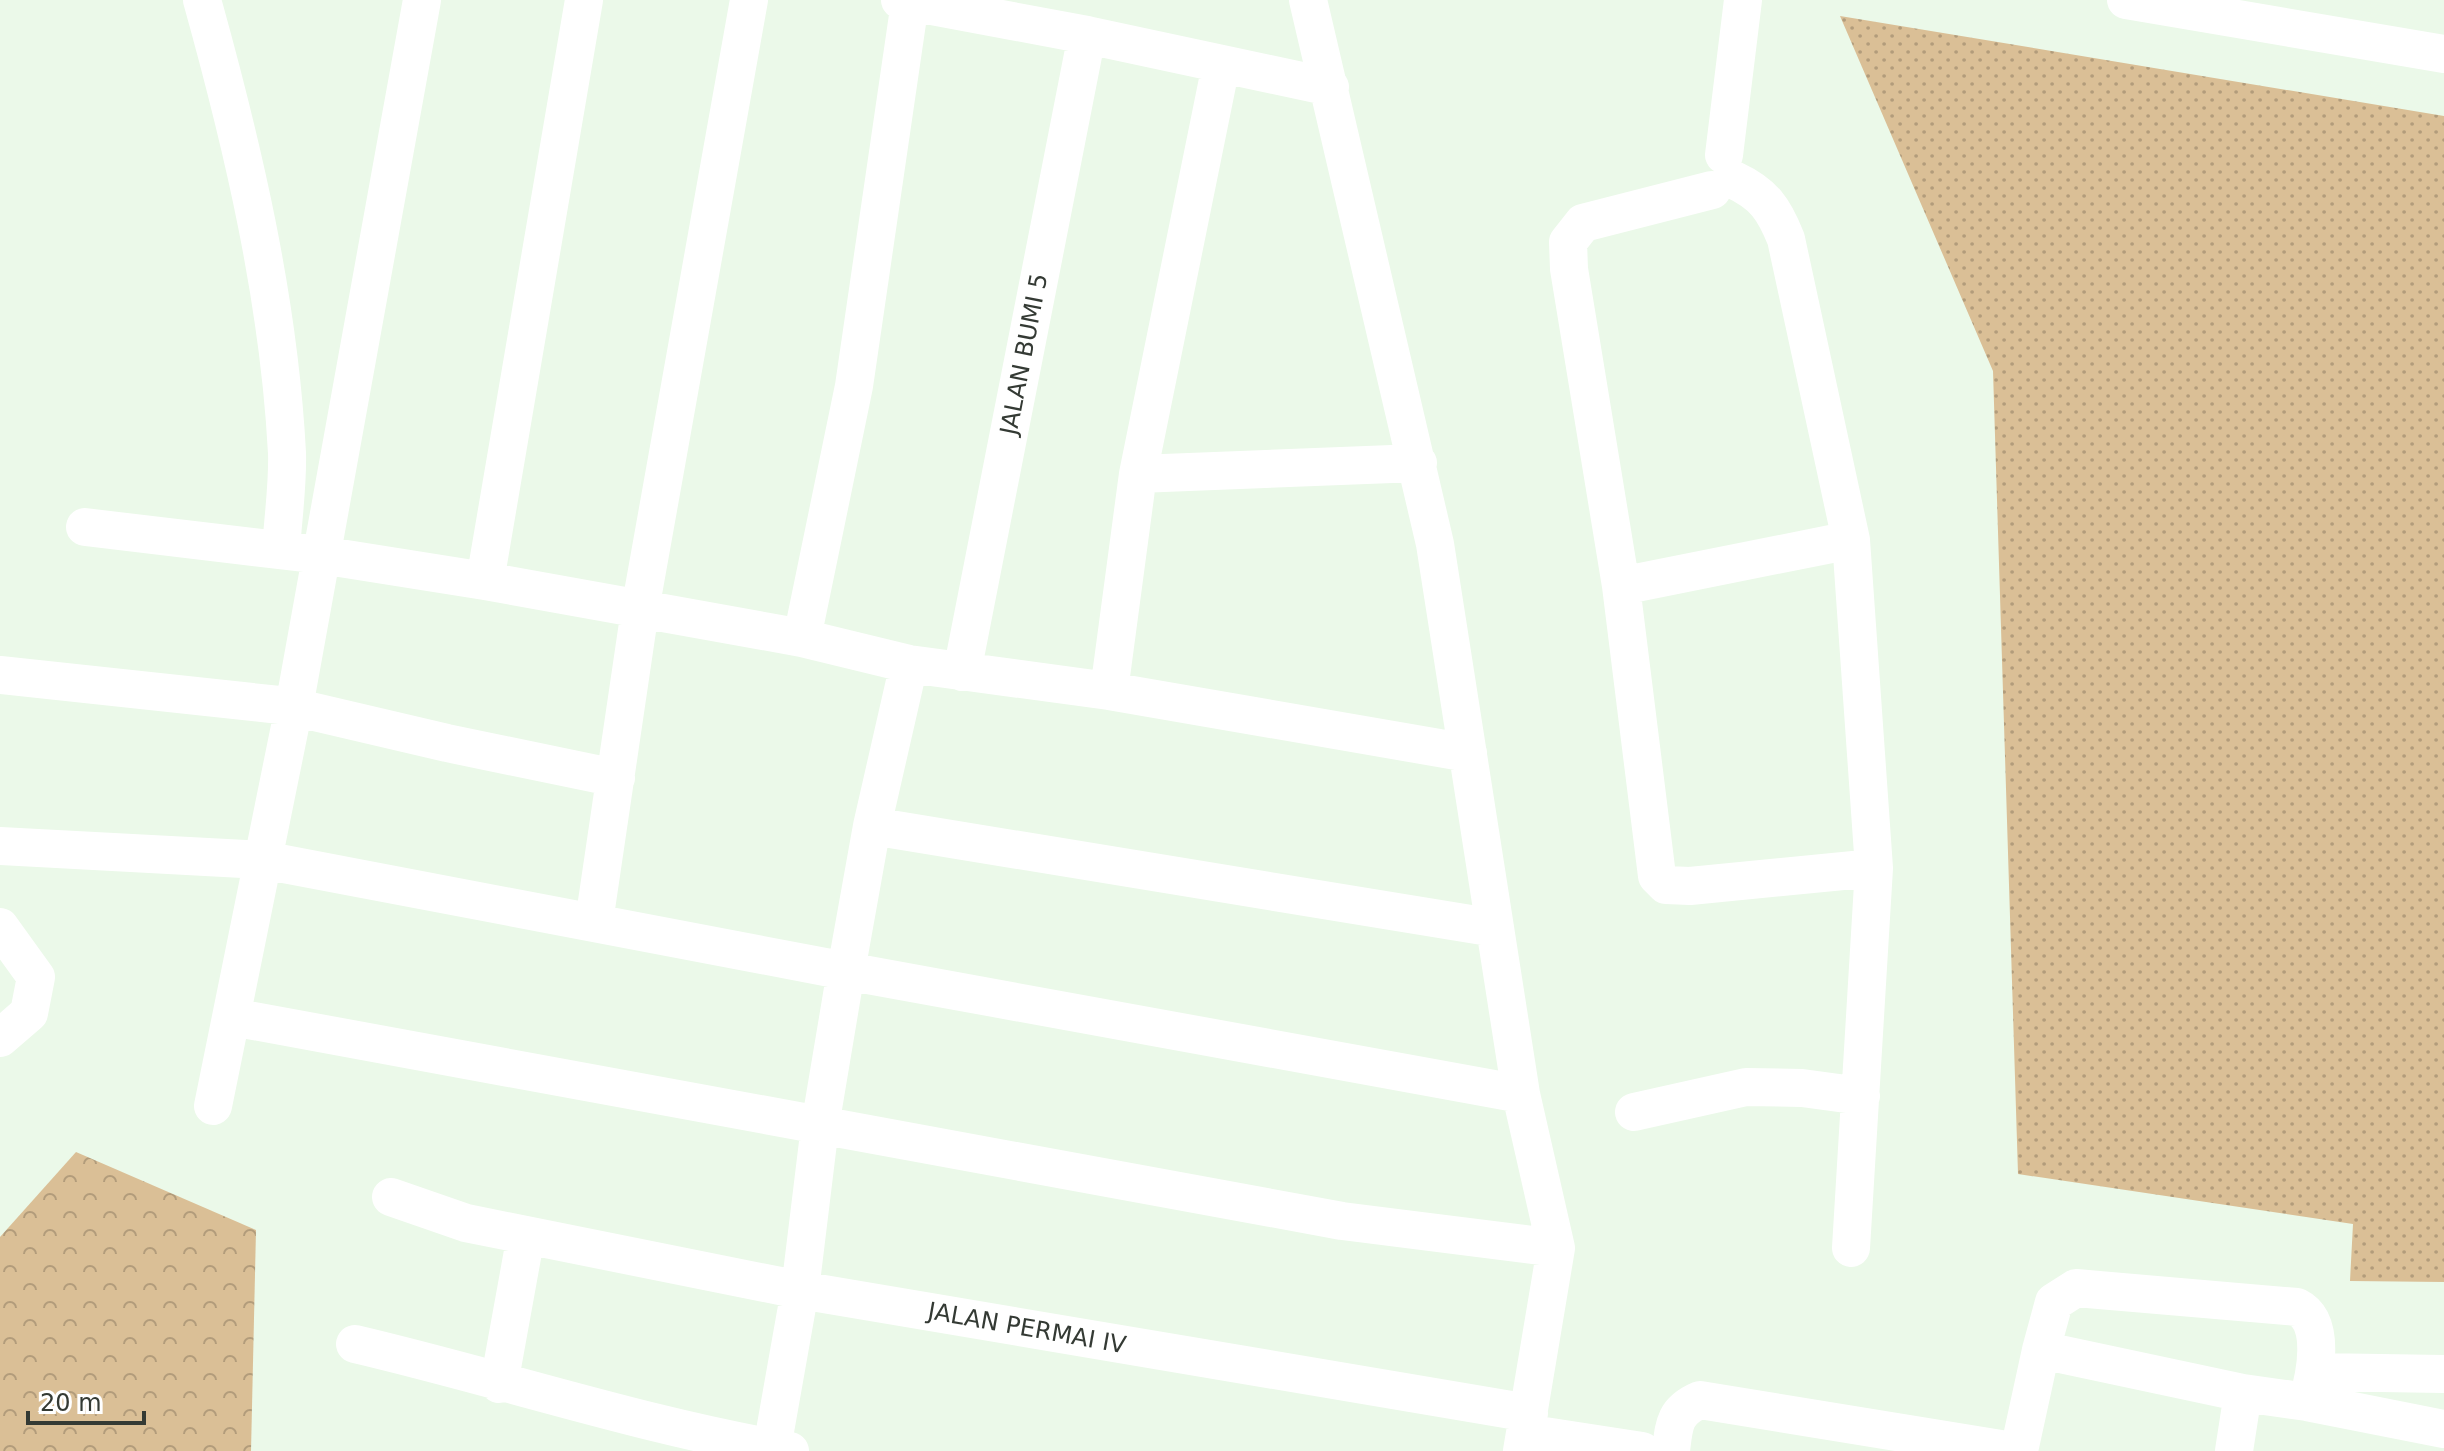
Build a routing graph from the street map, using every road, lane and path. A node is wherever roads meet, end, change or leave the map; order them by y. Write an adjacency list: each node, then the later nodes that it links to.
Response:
1 (202, 0): 18 (street)
2 (422, 0): 19 (street)
3 (584, 0): 20 (street)
4 (749, 0): 22 (street)
5 (1308, 0): 12 (street)
6 (1743, 0): 13 (street)
7 (2126, 0): 10 (street)
8 (905, 1): 9 (street); 23 (street)
9 (1087, 35): 11 (street); 25 (street, JALAN BUMI 5)
10 (2444, 54)
11 (1221, 65): 12 (street); 15 (street)
12 (1330, 87): 14 (street)
13 (1724, 175): 17 (street); 21 (street)
14 (1418, 463): 15 (street); 29 (street)
15 (1138, 474): 27 (street)
16 (85, 527): 18 (street)
17 (1851, 540): 21 (street); 34 (street)
18 (281, 550): 19 (street)
19 (321, 555): 20 (street); 28 (street)
20 (485, 581): 22 (street)
21 (1621, 586): 34 (street)
22 (640, 610): 23 (street); 30 (street)
23 (802, 638): 24 (street)
24 (909, 664): 25 (street); 31 (street)
25 (962, 672): 27 (street)
26 (0, 675): 28 (street)
27 (1109, 691): 29 (street)
28 (294, 707): 30 (street); 33 (street)
29 (1468, 753): 37 (street)
30 (616, 778): 35 (street)
31 (872, 826): 37 (street); 38 (street)
32 (0, 846): 33 (street)
33 (263, 860): 35 (street); 39 (street)
34 (1874, 868): 42 (street)
35 (594, 922): 38 (street)
36 (0, 927): 40 (street)
37 (1495, 928): 41 (street)
38 (846, 971): 41 (street); 45 (street)
39 (232, 1017): 43 (street); 45 (street)
40 (0, 1038)
41 (1521, 1094): 48 (street)
42 (1861, 1096): 44 (street); 49 (street)
43 (213, 1106)
44 (1634, 1112)
45 (820, 1126): 48 (street); 50 (street)
46 (391, 1197): 47 (street, JALAN PERMAI IV)
47 (526, 1235): 50 (street, JALAN PERMAI IV); 55 (street)
48 (1556, 1248): 60 (street)
49 (1851, 1248)
50 (800, 1290): 60 (street, JALAN PERMAI IV); 61 (street)
51 (355, 1344): 55 (street)
52 (2041, 1350): 56 (street); 57 (street); 64 (street)
53 (2391, 1374): 54 (street); 56 (street); 58 (street)
54 (2444, 1374)
55 (499, 1384): 61 (street)
56 (2312, 1387): 57 (street); 58 (street)
57 (2243, 1393): 65 (street)
58 (2387, 1418): 59 (street)
59 (2444, 1429)
60 (1525, 1432): 62 (street, JALAN PERMAI IV)
61 (781, 1450)
62 (1642, 1451)
63 (1671, 1451): 64 (street)
64 (2016, 1451)
65 (2234, 1451)

